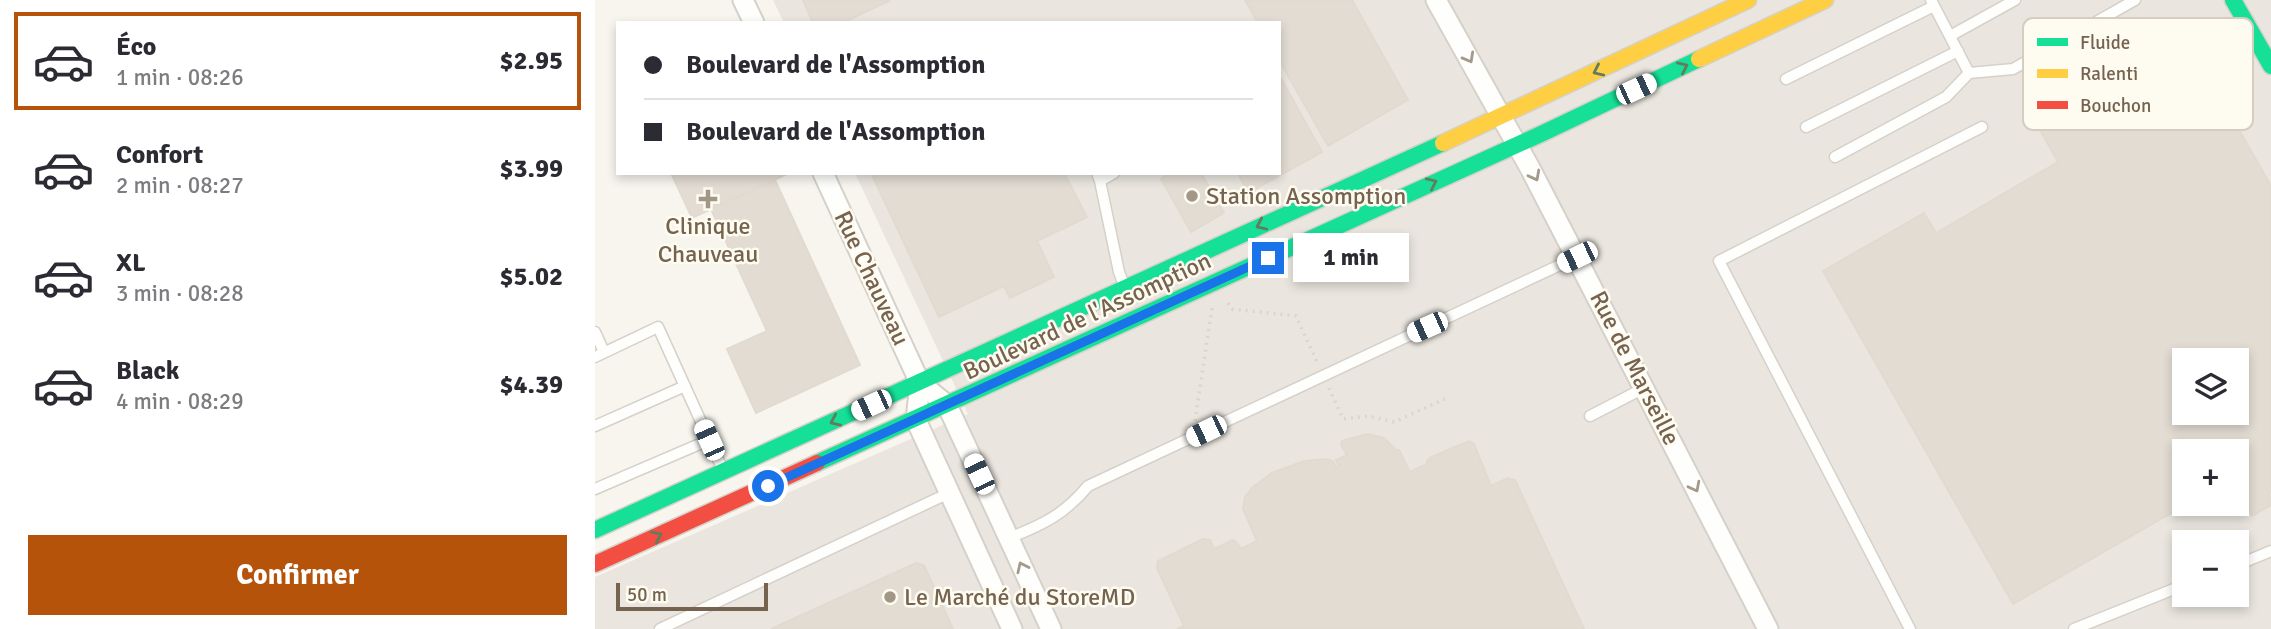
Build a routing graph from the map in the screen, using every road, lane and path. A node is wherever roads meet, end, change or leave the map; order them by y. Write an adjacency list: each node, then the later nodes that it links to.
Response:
1 (743, 0): 11 (street)
2 (1436, 0): 19 (street, Rue de Marseille, one-way to 19)
3 (1748, 0): 19 (street, Boulevard de l'Assomption, one-way to 19)
4 (1825, 0): 22 (street, Boulevard de l'Assomption, one-way to 4)
5 (2015, 0): 13 (lane)
6 (2135, 0): 9 (lane)
7 (2233, 0): 10 (street)
8 (1933, 3): 13 (lane); 18 (lane)
9 (2103, 18)
10 (2243, 18)
11 (753, 21)
12 (2253, 35): 16 (street)
13 (1950, 36): 14 (lane)
14 (1958, 51): 17 (lane); 20 (lane)
15 (2023, 63): 17 (lane)
16 (2271, 66)
17 (1969, 73): 23 (lane)
18 (1786, 79)
19 (1502, 116): 22 (street, Rue de Marseille); 27 (street, Boulevard de l'Assomption, one-way to 27)
20 (1805, 127)
21 (1982, 127): 57 (lane)
22 (1517, 145): 26 (street, Rue de Marseille, one-way to 26); 38 (street, Boulevard de l'Assomption, one-way to 22)
23 (1835, 157)
24 (824, 175): 33 (street, Rue Chauveau)
25 (1099, 177): 27 (lane)
26 (1577, 257): 36 (street, Rue de Marseille); 48 (lane)
27 (1125, 288): 33 (street, Boulevard de l'Assomption)
28 (1226, 296): 32 (path)
29 (1213, 302): 41 (path)
30 (595, 332): 31 (lane)
31 (600, 354): 34 (lane)
32 (1318, 364)
33 (920, 383): 38 (street, Rue Chauveau); 40 (street); 44 (street, Boulevard de l'Assomption, one-way to 44)
34 (685, 386): 42 (lane); 43 (lane)
35 (1329, 388): 37 (path)
36 (1645, 388): 39 (lane); 56 (street, Rue de Marseille, one-way to 56)
37 (1447, 398)
38 (947, 405): 40 (street, Boulevard de l'Assomption); 48 (street, Rue Chauveau)
39 (1590, 416)
40 (916, 420): 46 (street); 51 (street, Boulevard de l'Assomption, one-way to 40)
41 (1195, 422)
42 (595, 426)
43 (709, 440): 44 (lane); 45 (lane)
44 (724, 472): 47 (street, Boulevard de l'Assomption)
45 (595, 489)
46 (949, 493): 53 (lane); 54 (street)
47 (595, 530)
48 (1009, 538): 55 (street, Rue Chauveau, one-way to 48)
49 (2271, 551): 50 (lane)
50 (2249, 560)
51 (595, 564)
52 (2172, 590): 58 (lane)
53 (660, 629)
54 (1012, 629)
55 (1051, 629)
56 (1768, 629)
57 (1910, 629)
58 (2074, 629)

